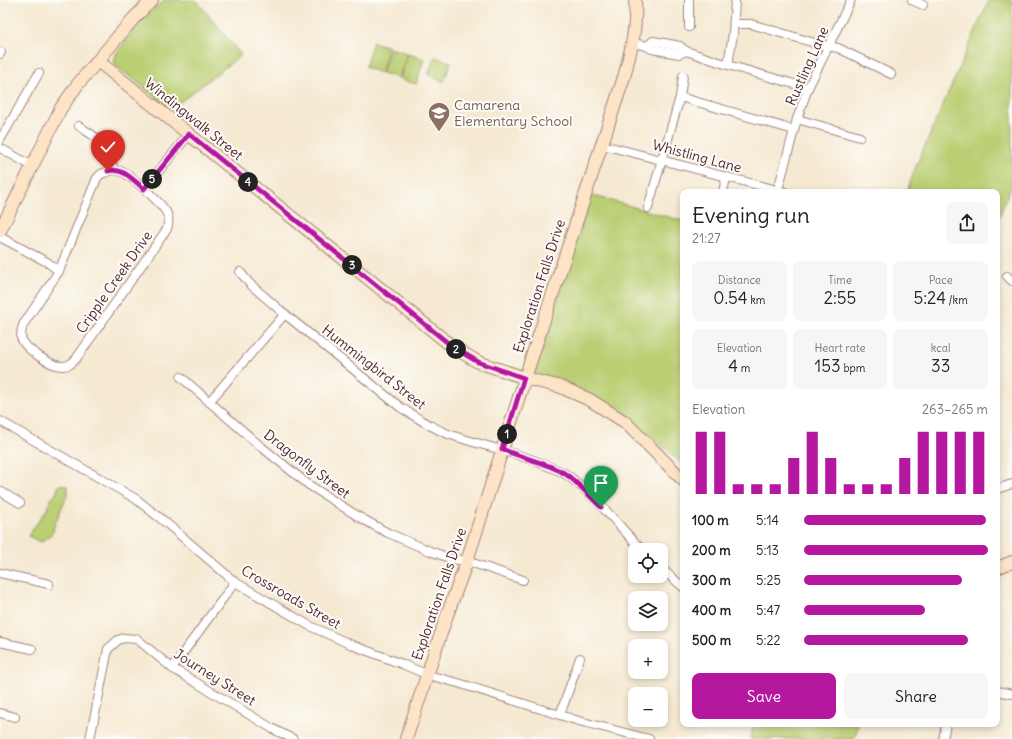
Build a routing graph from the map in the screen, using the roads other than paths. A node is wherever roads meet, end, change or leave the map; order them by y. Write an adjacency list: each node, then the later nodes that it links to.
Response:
1 (152, 0): 12 (street)
2 (635, 0): 10 (street, Exploration Falls Drive)
3 (689, 0): 9 (street)
4 (735, 0): 8 (street)
5 (851, 0): 11 (street, Rustling Lane)
6 (912, 0): 7 (street)
7 (923, 5)
8 (734, 24): 11 (street); 13 (street)
9 (689, 27)
10 (633, 43): 13 (street); 25 (street, Exploration Falls Drive)
11 (830, 45): 15 (street); 17 (street, Rustling Lane)
12 (98, 61): 22 (street, Windingwalk Street); 28 (street)
13 (728, 65): 17 (street)
14 (39, 73): 24 (street)
15 (891, 74)
16 (683, 76): 18 (street)
17 (808, 88): 19 (street, Rustling Lane)
18 (680, 97): 21 (street); 27 (street)
19 (797, 119): 21 (street, Rustling Lane); 23 (street)
20 (79, 126): 29 (street)
21 (794, 130): 34 (street, Rustling Lane)
22 (189, 134): 31 (street); 42 (street, Windingwalk Street)
23 (860, 137)
24 (0, 140)
25 (603, 145): 27 (street, Whistling Lane); 42 (street, Exploration Falls Drive)
26 (0, 148): 28 (street)
27 (662, 160): 30 (street, Whistling Lane); 35 (street)
28 (32, 166): 36 (street)
29 (113, 170): 31 (street); 38 (street)
30 (726, 178): 32 (street); 33 (street, Whistling Lane)
31 (144, 189): 38 (street, Cripple Creek Drive)
32 (724, 189)
33 (773, 189)
34 (782, 189)
35 (648, 208)
36 (0, 230)
37 (0, 237): 38 (street)
38 (59, 271)
39 (240, 272): 40 (street, Hummingbird Street)
40 (285, 314): 43 (street); 45 (street, Hummingbird Street)
41 (181, 377): 43 (street, Dragonfly Street)
42 (524, 378): 45 (street, Exploration Falls Drive); 46 (street, Windingwalk Street)
43 (209, 402): 52 (street, Dragonfly Street)
44 (0, 422): 58 (street, Crossroads Street)
45 (502, 449): 51 (street, Hummingbird Street); 52 (street, Exploration Falls Drive)
46 (680, 477)
47 (1012, 484): 48 (street)
48 (1000, 488)
49 (0, 491): 50 (street)
50 (20, 503)
51 (635, 543)
52 (467, 561): 57 (street, Dragonfly Street); 65 (street, Exploration Falls Drive)
53 (1012, 562): 54 (street)
54 (1000, 567)
55 (0, 573): 59 (street)
56 (668, 574): 60 (street)
57 (523, 580)
58 (235, 582): 64 (street); 65 (street, Crossroads Street)
59 (49, 584)
60 (680, 584)
61 (0, 642): 62 (street)
62 (32, 650)
63 (580, 658): 69 (street)
64 (172, 668): 72 (street, Journey Street); 73 (street, Journey Street)
65 (428, 675): 69 (street, Crossroads Street); 74 (street, Exploration Falls Drive)
66 (1000, 692): 67 (street)
67 (1012, 694)
68 (0, 713): 70 (street)
69 (560, 715): 75 (street, Crossroads Street)
70 (15, 717)
71 (945, 727): 76 (street)
72 (90, 739)
73 (293, 739)
74 (406, 739)
75 (649, 739)
76 (943, 739)

